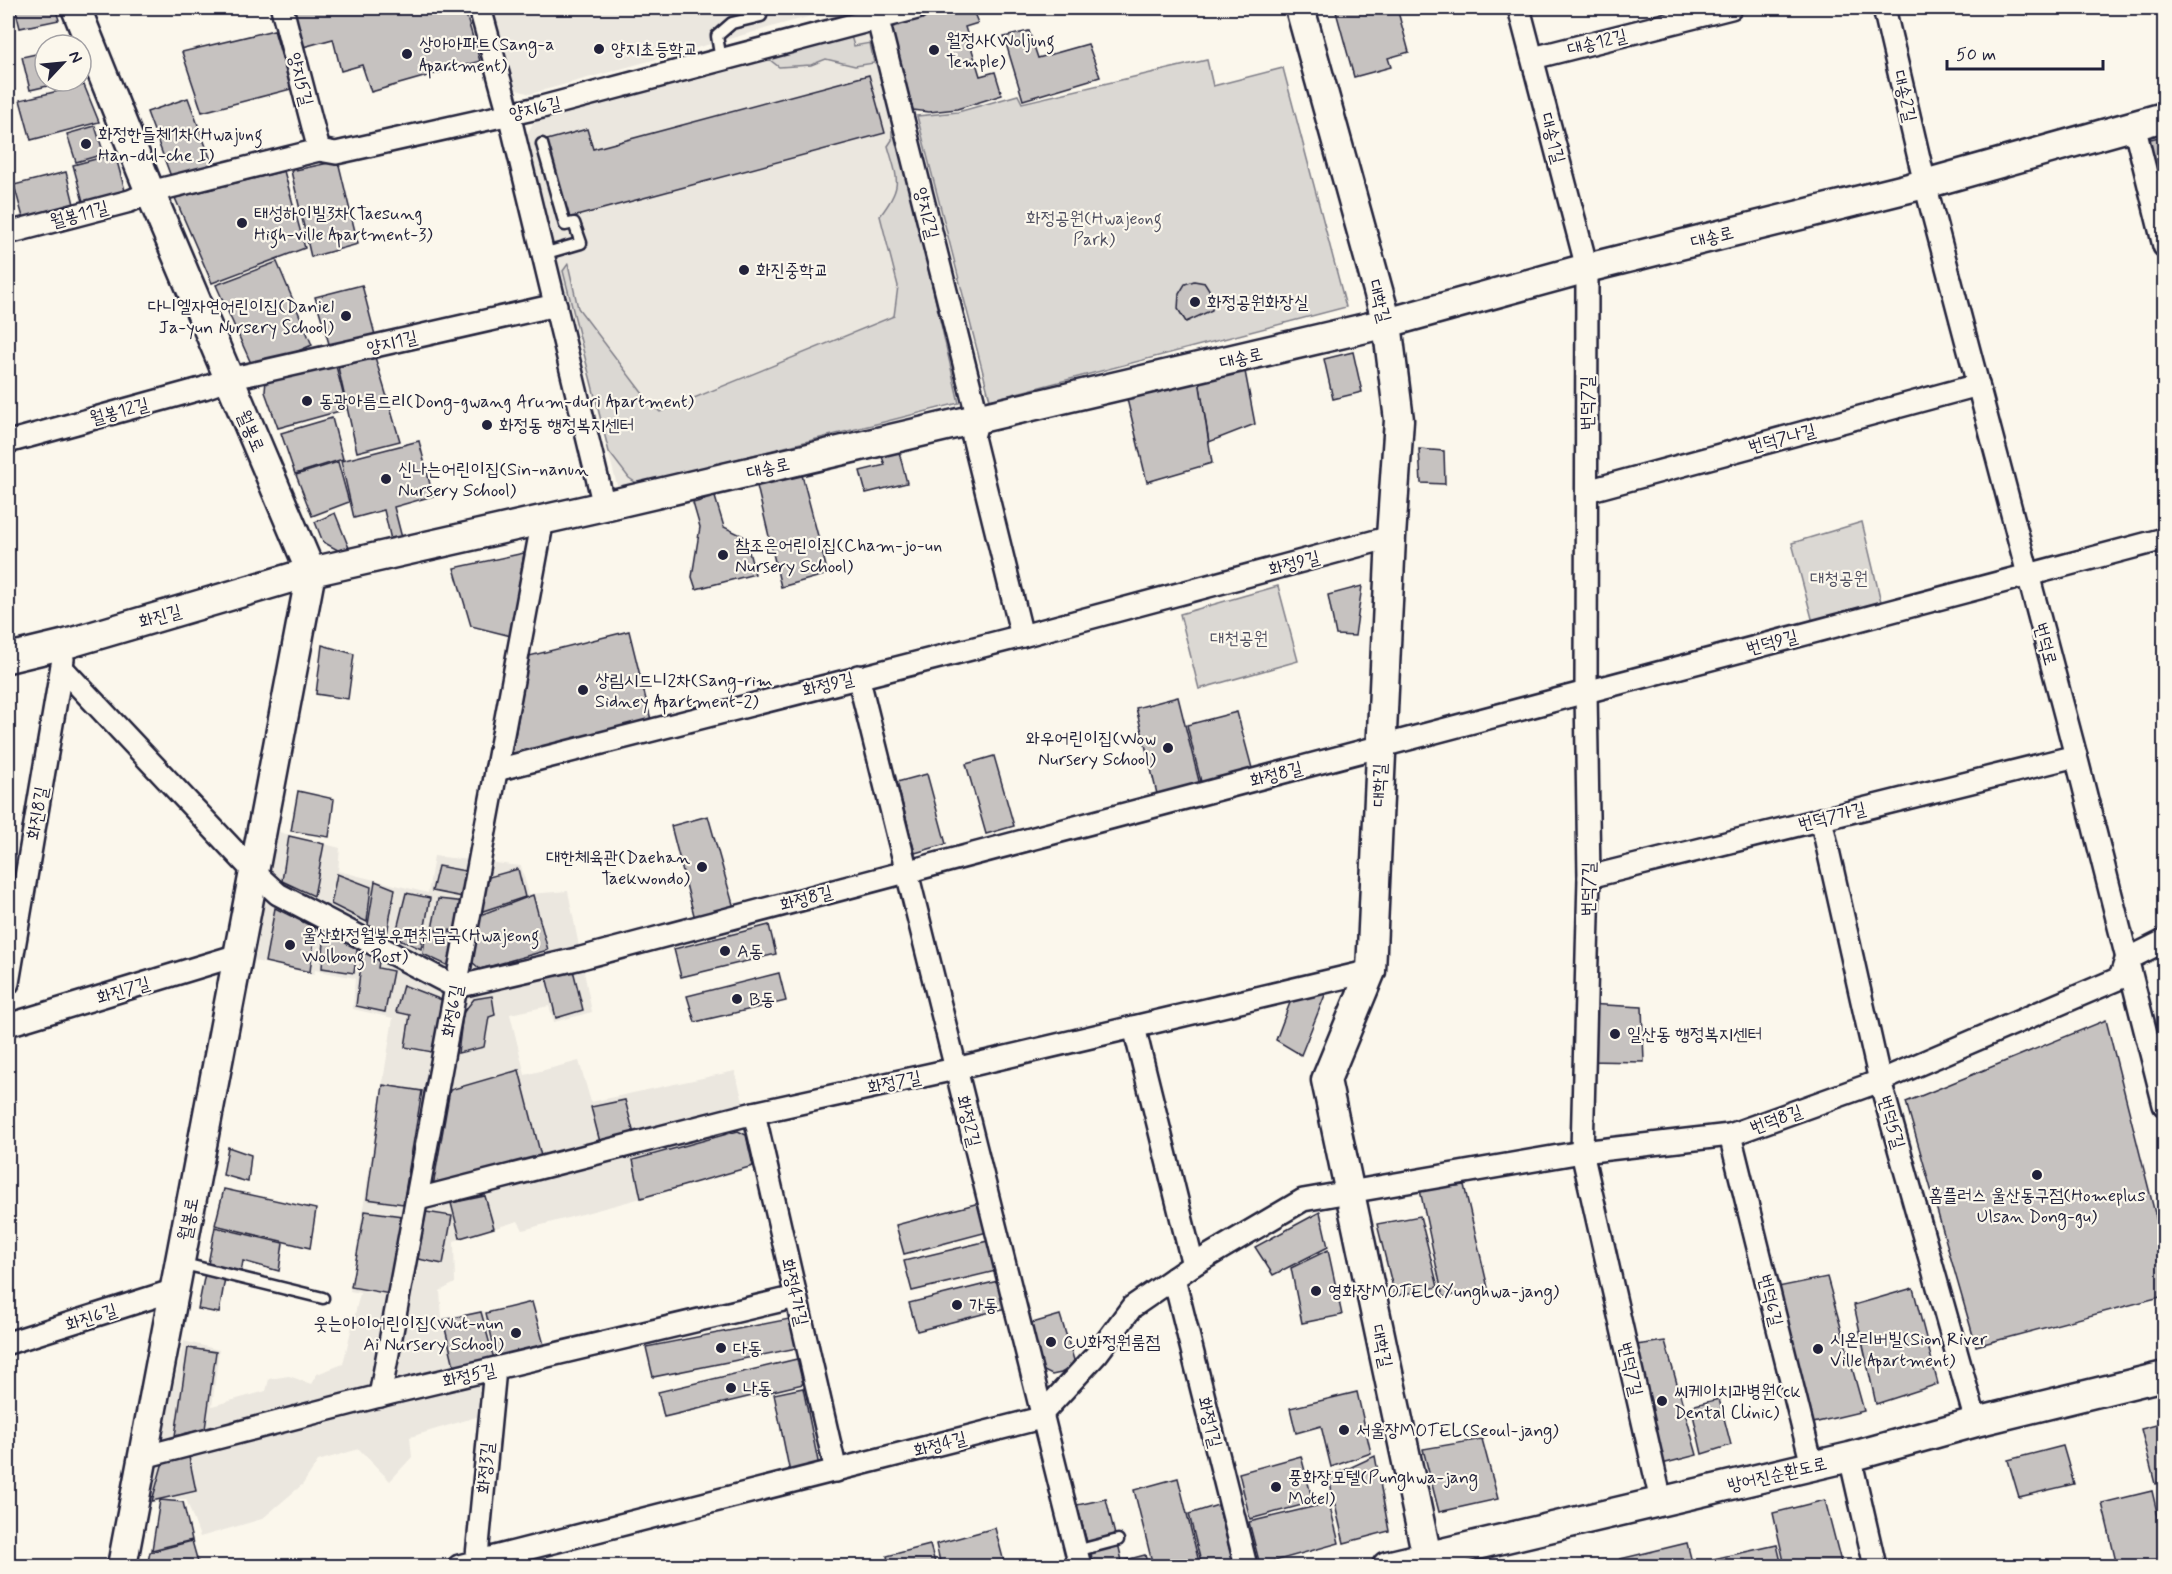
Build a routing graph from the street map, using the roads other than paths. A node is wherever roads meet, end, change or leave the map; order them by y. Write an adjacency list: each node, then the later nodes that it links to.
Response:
1 (76, 8): 19 (street, 월봉로)
2 (282, 8): 17 (street, 양지5길)
3 (480, 8): 13 (street)
4 (917, 8): 9 (street, 양지6길)
5 (1300, 8): 25 (street, 대학길)
6 (1519, 8): 11 (street, 대송1길)
7 (1731, 8): 11 (street, 대송12길)
8 (1884, 8): 18 (street, 대송2길)
9 (876, 13): 12 (street, 양지6길); 28 (street, 양지2길)
10 (761, 16): 12 (lane)
11 (1533, 58): 23 (street, 대송1길)
12 (721, 60): 13 (street, 양지6길)
13 (509, 114): 17 (street, 양지6길); 22 (street)
14 (2164, 117): 15 (street, 대송로)
15 (2134, 125): 18 (street, 대송로); 21 (street)
16 (542, 144): 22 (lane)
17 (319, 150): 19 (street, 양지6길)
18 (1925, 184): 23 (street, 대송로); 27 (street, 번덕로)
19 (150, 192): 20 (street, 월봉11길); 26 (street, 월봉로)
20 (8, 233)
21 (2164, 246)
22 (543, 254): 24 (street)
23 (1587, 268): 25 (street, 대송로); 30 (street, 번덕7길)
24 (556, 305): 26 (street, 양지1길); 31 (street)
25 (1387, 323): 28 (street, 대송로); 33 (street, 대학길)
26 (229, 379): 29 (street, 월봉12길); 35 (street, 월봉로)
27 (1978, 385): 30 (street, 번덕7나길); 36 (street, 번덕로)
28 (978, 419): 31 (street, 대송로); 37 (street)
29 (8, 441)
30 (1587, 491): 41 (street, 번덕7길)
31 (604, 506): 32 (street, 대송로)
32 (543, 519): 35 (street, 대송로); 44 (street, 화정6길)
33 (1391, 537): 37 (street, 화정9길); 42 (street, 대학길)
34 (2164, 539): 36 (street, 번덕9길)
35 (311, 572): 38 (street, 화진길); 46 (street, 월봉로)
36 (2027, 574): 41 (street, 번덕9길); 43 (street, 번덕로)
37 (1022, 636): 40 (street, 화정9길)
38 (64, 656): 39 (street, 화진길); 46 (street); 53 (street, 화진8길)
39 (8, 658)
40 (858, 676): 44 (street, 화정9길); 47 (street, 화정2길)
41 (1586, 692): 42 (street, 번덕9길); 48 (street, 번덕7길)
42 (1381, 746): 47 (street, 화정8길); 52 (street, 대학길)
43 (2076, 756): 45 (street, 번덕7가길); 51 (street, 번덕로)
44 (495, 770): 54 (street, 화정6길)
45 (1821, 819): 48 (street, 번덕7가길); 58 (street, 번덕5길)
46 (254, 872): 50 (street, 월봉로); 54 (street)
47 (905, 872): 54 (street, 화정8길); 57 (street, 화정2길)
48 (1588, 877): 62 (street, 번덕7길)
49 (2164, 941): 51 (street, 번덕8길)
50 (238, 955): 55 (street, 화진7길); 66 (street, 월봉로)
51 (2126, 960): 58 (street, 번덕8길); 59 (street, 번덕로)
52 (1371, 971): 56 (street, 화정7길); 63 (street, 대학길)
53 (8, 983)
54 (456, 987): 64 (street, 화정6길)
55 (8, 1025)
56 (1134, 1027): 57 (street, 화정7길); 65 (street)
57 (956, 1069): 60 (street, 화정7길); 74 (street, 화정2길)
58 (1880, 1081): 61 (street, 번덕8길); 75 (street, 번덕5길)
59 (2164, 1105)
60 (754, 1113): 64 (street, 화정7길); 68 (street, 화정4가길)
61 (1730, 1135): 62 (street, 번덕8길); 78 (street, 번덕6길)
62 (1582, 1152): 63 (street, 번덕8길); 80 (street, 번덕7길)
63 (1350, 1192): 65 (street, 화정4길); 83 (street, 대학길)
64 (418, 1199): 73 (street, 화정6길)
65 (1193, 1265): 67 (street, 화정4길)
66 (177, 1276): 69 (lane); 70 (street, 화진6길); 77 (street, 월봉로)
67 (1174, 1278): 74 (street, 화정4길); 86 (street, 화정1길)
68 (796, 1297): 71 (street, 화정5길); 79 (street, 화정4가길)
69 (323, 1298)
70 (8, 1343)
71 (495, 1370): 73 (street, 화정5길); 84 (street, 화정3길)
72 (2164, 1376): 75 (street, 방어진순환도로)
73 (380, 1396): 77 (street, 화정5길)
74 (1042, 1414): 79 (street, 화정4길); 82 (street, 화정2길)
75 (1976, 1422): 76 (street, 방어진순환도로)
76 (1850, 1456): 78 (street, 방어진순환도로); 88 (street)
77 (143, 1457): 85 (street, 월봉로)
78 (1812, 1465): 80 (street, 방어진순환도로)
79 (837, 1471): 84 (street, 화정4길)
80 (1661, 1501): 83 (street, 방어진순환도로)
81 (1118, 1540): 82 (lane)
82 (1078, 1559)
83 (1428, 1561): 87 (street, 방어진순환도로)
84 (470, 1565)
85 (122, 1566)
86 (1246, 1566)
87 (1387, 1566)
88 (1875, 1566)

